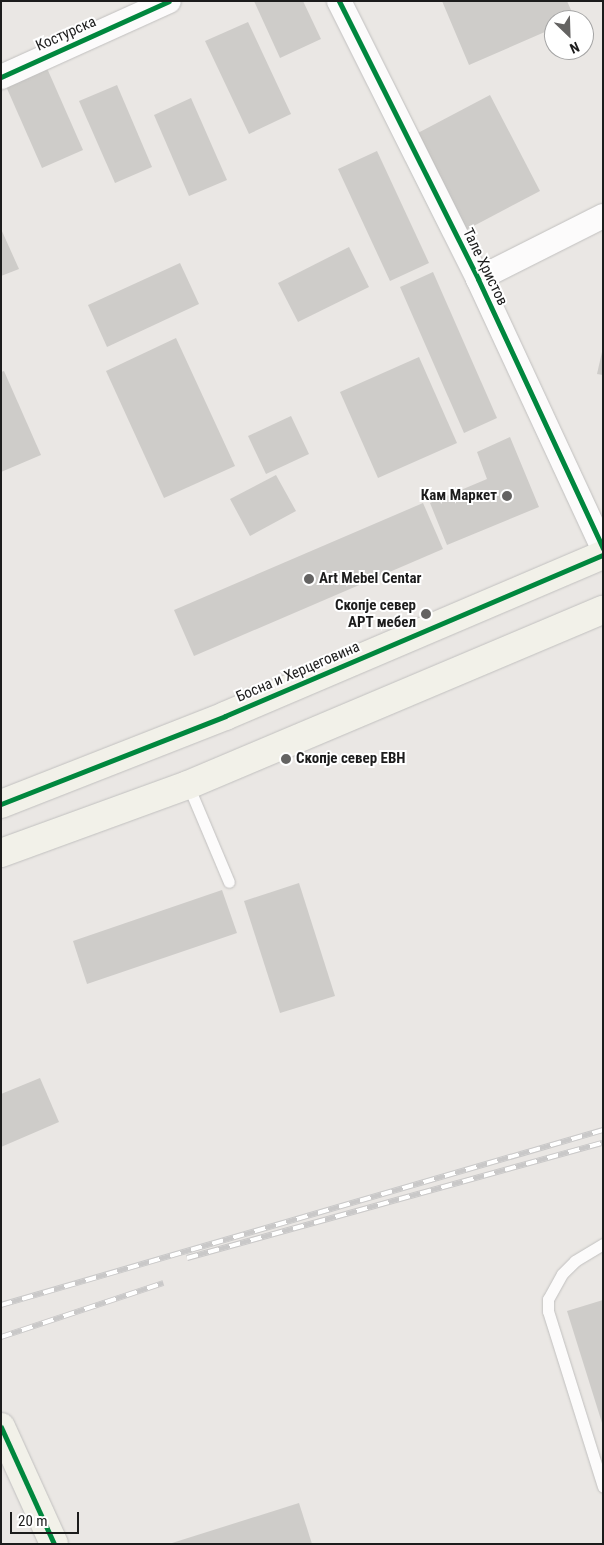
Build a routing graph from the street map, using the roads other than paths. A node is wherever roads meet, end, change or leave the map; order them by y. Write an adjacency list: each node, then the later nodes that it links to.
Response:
1 (169, 1): 3 (street, Костурска)
2 (339, 1): 5 (street, Тале Христов)
3 (1, 77)
4 (603, 216): 5 (street)
5 (478, 279): 6 (street, Тале Христов)
6 (603, 548)
7 (603, 555): 10 (street, Босна и Херцеговина)
8 (603, 610): 9 (street)
9 (188, 785): 11 (street); 12 (lane)
10 (1, 804)
11 (1, 853)
12 (229, 882)
13 (603, 1244): 15 (lane)
14 (1, 1427): 16 (street)
15 (603, 1486)
16 (54, 1544)

